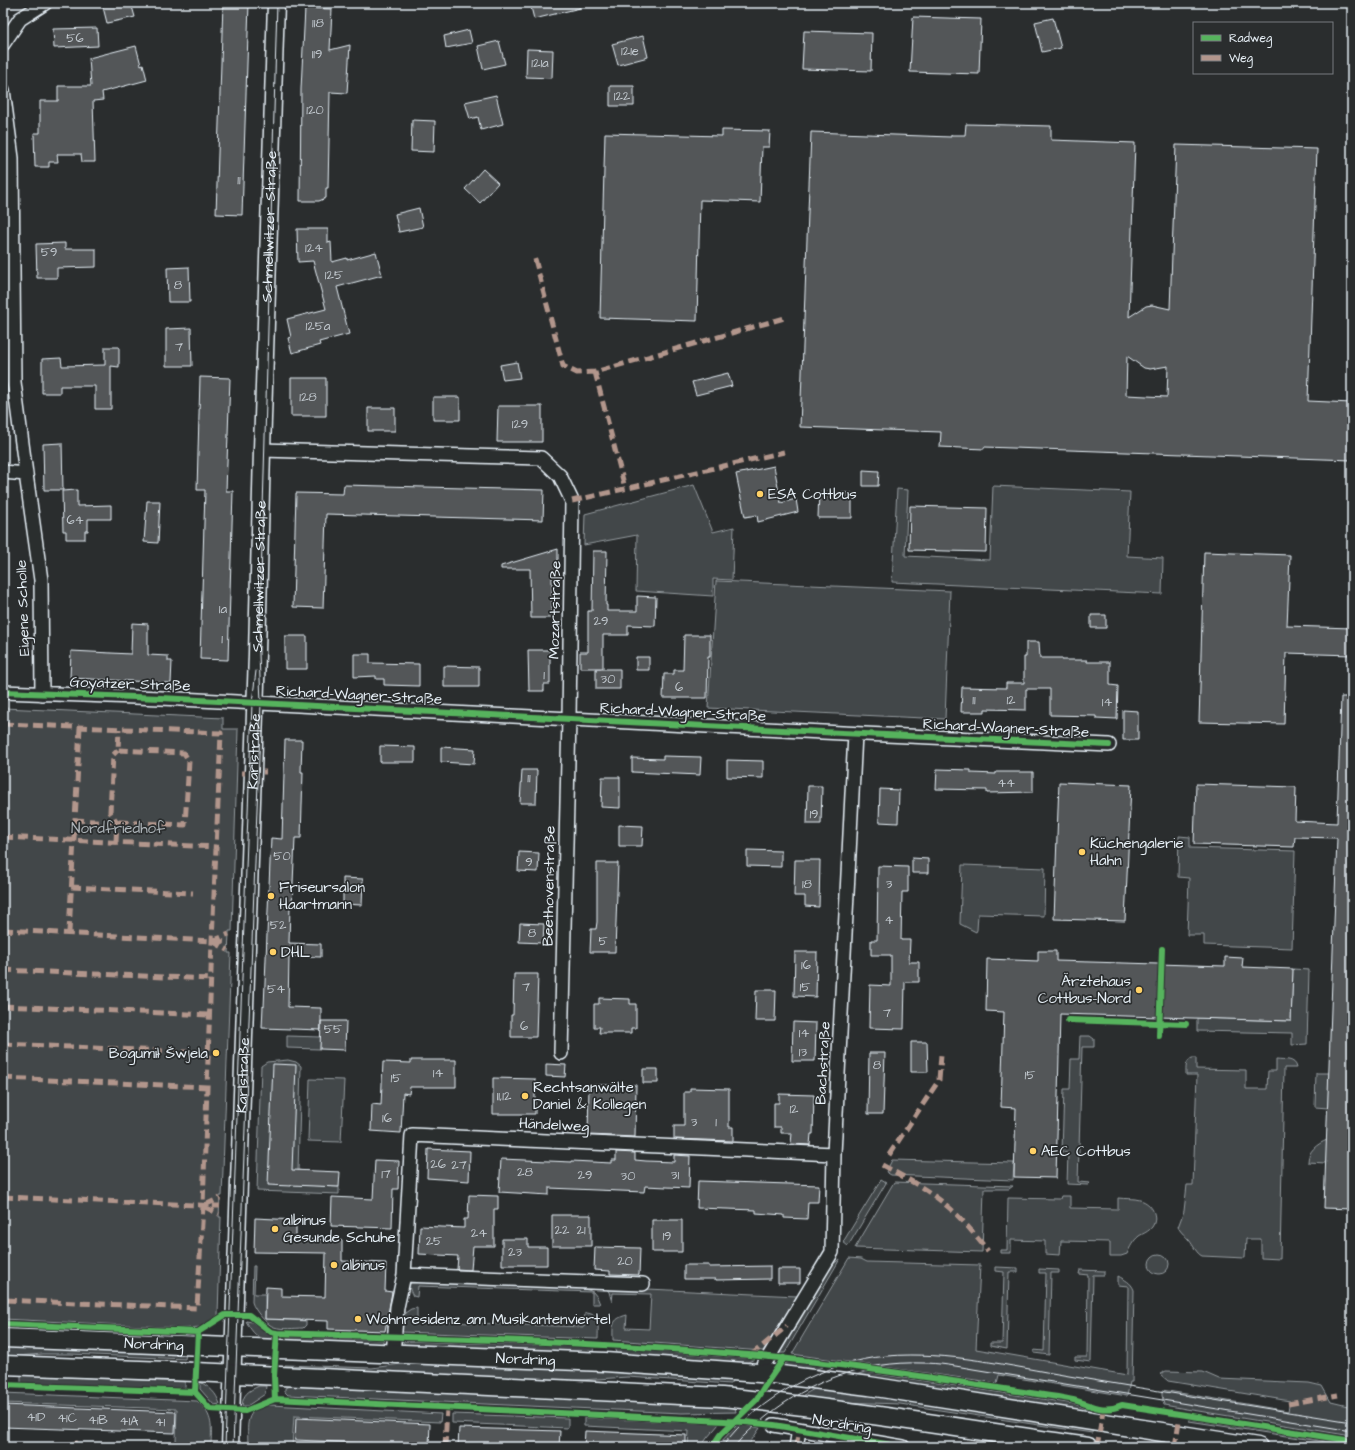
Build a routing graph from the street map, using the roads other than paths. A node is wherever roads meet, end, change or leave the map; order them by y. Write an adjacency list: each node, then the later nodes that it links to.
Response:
1 (45, 3): 3 (street)
2 (276, 3): 5 (street, Schmellwitzer Straße)
3 (3, 44)
4 (3, 90): 7 (street, Eigene Scholle)
5 (262, 450): 10 (street, Schmellwitzer Straße); 11 (street, Mozartstraße)
6 (3, 472): 7 (street)
7 (26, 474): 9 (street, Eigene Scholle)
8 (3, 692): 9 (street, Goyatzer Straße)
9 (42, 694): 10 (street, Goyatzer Straße)
10 (255, 703): 11 (street, Richard-Wagner-Straße); 19 (street, Karlstraße)
11 (569, 720): 12 (street, Richard-Wagner-Straße); 14 (street, Beethovenstraße)
12 (855, 734): 13 (street, Richard-Wagner-Straße); 15 (street, Bachstraße)
13 (1109, 745)
14 (561, 1053)
15 (834, 1154): 16 (street, Händelweg); 22 (street, Bachstraße)
16 (404, 1275): 17 (street); 20 (street, Händelweg)
17 (643, 1284)
18 (3, 1338): 19 (main road, Nordring)
19 (233, 1347): 20 (main road, Nordring); 23 (street, Karlstraße)
20 (393, 1354): 22 (main road, Nordring)
21 (3, 1365): 23 (main road, Nordring)
22 (759, 1372): 24 (main road); 31 (main road, Nordring)
23 (232, 1374): 24 (main road, Nordring); 27 (street, Karlstraße)
24 (740, 1398): 30 (main road, Nordring)
25 (774, 1425): 26 (street)
26 (799, 1430): 28 (street, Nordring); 29 (street, Nordring)
27 (230, 1447)
28 (796, 1447)
29 (903, 1447)
30 (1088, 1447)
31 (1258, 1447)

